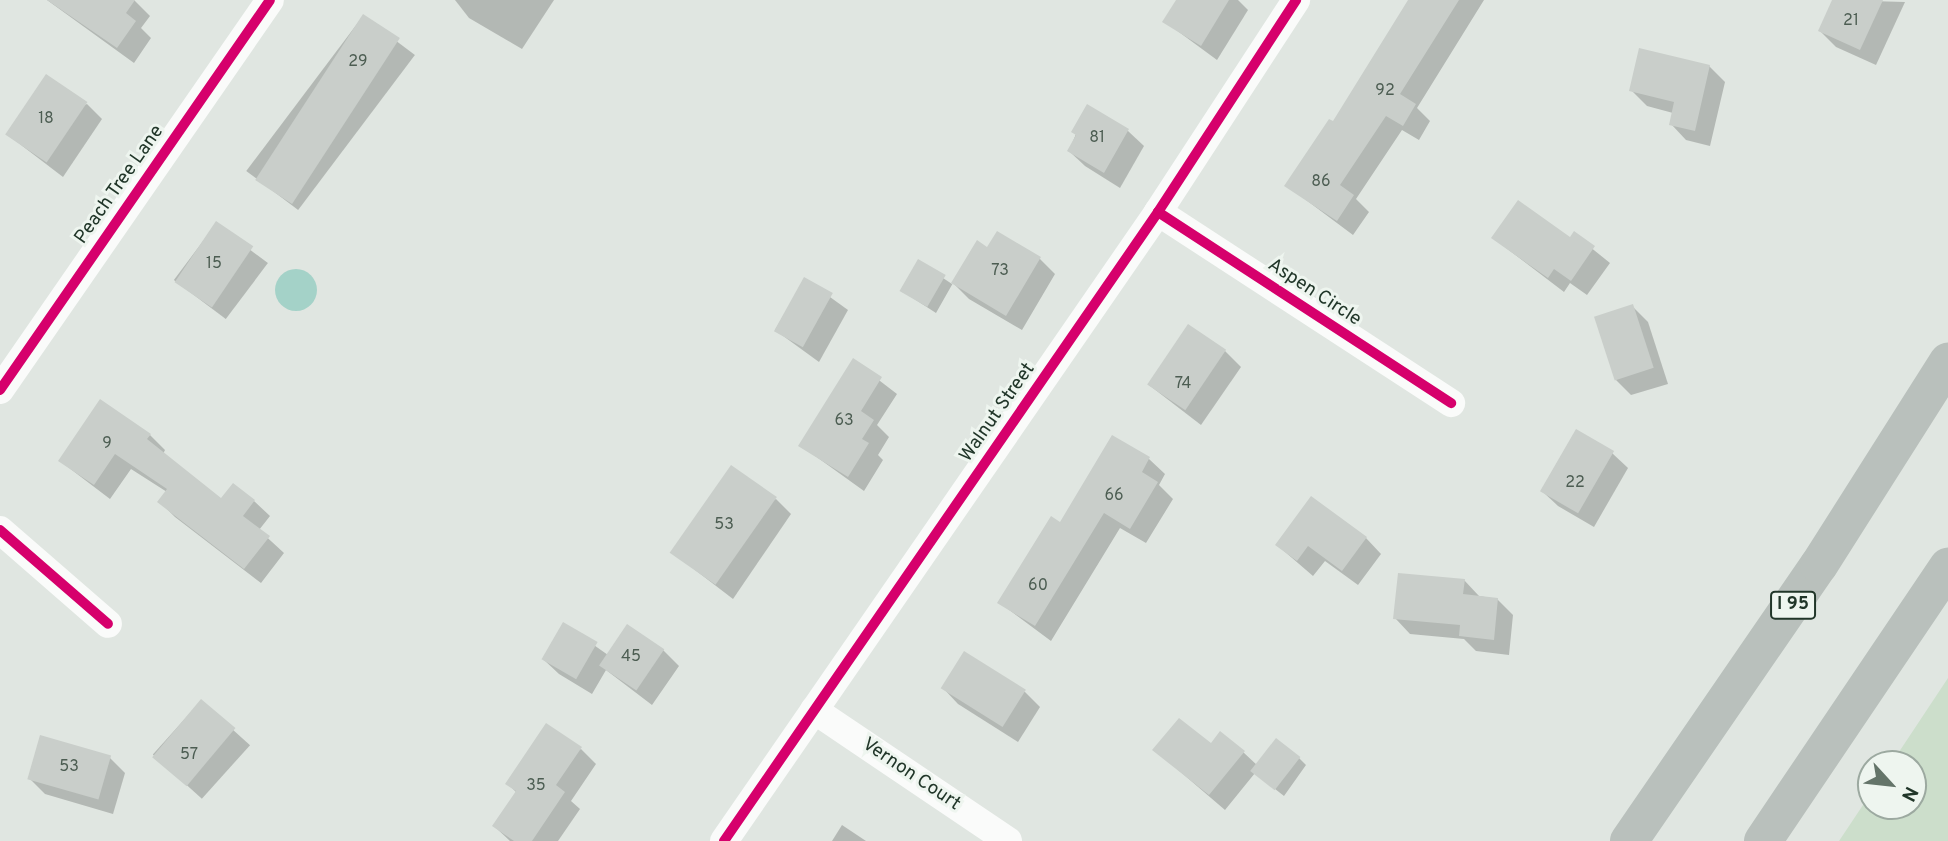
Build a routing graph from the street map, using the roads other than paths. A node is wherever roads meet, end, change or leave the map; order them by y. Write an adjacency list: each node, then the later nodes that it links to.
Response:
1 (270, 0): 5 (street, Peach Tree Lane)
2 (1296, 0): 3 (street, Walnut Street)
3 (1158, 212): 6 (street, Aspen Circle); 10 (street, Walnut Street)
4 (1948, 362): 13 (highway, I 95)
5 (0, 390)
6 (1451, 403)
7 (0, 530): 9 (street)
8 (1948, 567): 14 (highway)
9 (108, 624)
10 (814, 710): 11 (street, Walnut Street); 12 (street, Vernon Court)
11 (723, 841)
12 (1008, 841)
13 (1629, 841)
14 (1763, 841)

